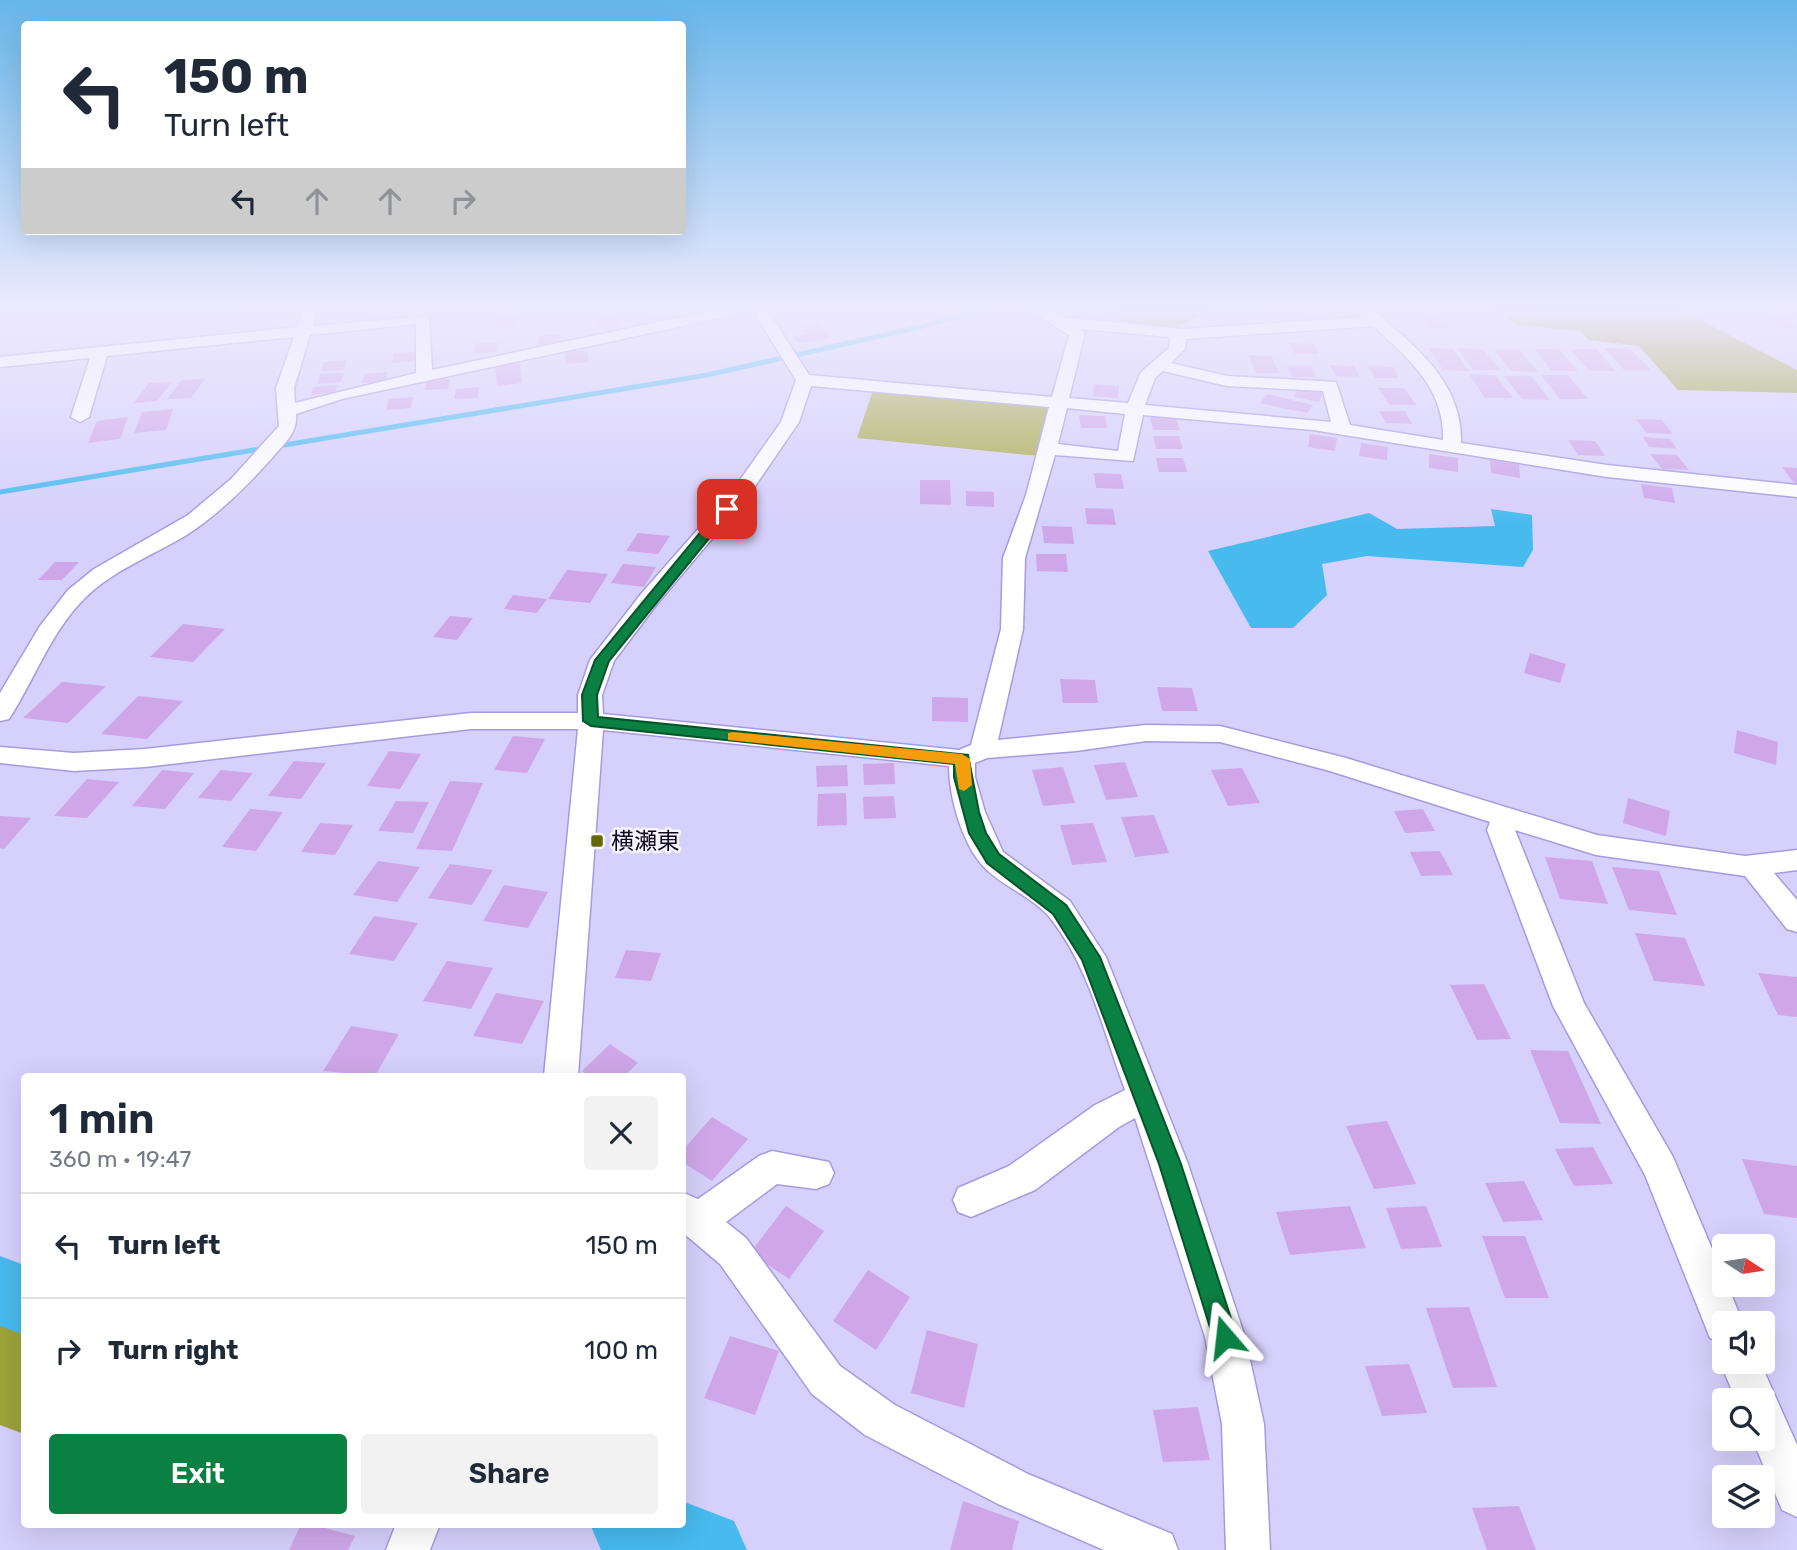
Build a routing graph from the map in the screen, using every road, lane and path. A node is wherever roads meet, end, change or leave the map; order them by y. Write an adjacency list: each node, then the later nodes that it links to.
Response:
1 (92, 380): 13 (street)
2 (287, 380): 11 (street)
3 (404, 380): 11 (street)
4 (794, 380): 19 (street)
5 (912, 380): 10 (street)
6 (1065, 380): 10 (street)
7 (1145, 380): 12 (street)
8 (1227, 380): 14 (street)
9 (1435, 380): 15 (street)
10 (1059, 402): 12 (street); 16 (street)
11 (289, 410): 18 (street)
12 (1135, 410): 14 (street); 16 (street)
13 (80, 418)
14 (1342, 429): 15 (street)
15 (1452, 446): 17 (street)
16 (1048, 449): 21 (street)
17 (1797, 491)
18 (0, 713)
19 (591, 721): 20 (street); 21 (street); 26 (street)
20 (0, 755)
21 (973, 755): 22 (street); 27 (street)
22 (1505, 819): 24 (street); 31 (street)
23 (1797, 860): 24 (street)
24 (1751, 864): 25 (street)
25 (1797, 921)
26 (561, 1073)
27 (1144, 1097): 29 (street); 37 (street)
28 (817, 1173): 30 (street)
29 (971, 1200)
30 (690, 1215): 36 (street)
31 (1719, 1311)
32 (1775, 1444): 33 (street)
33 (1797, 1494)
34 (416, 1528): 35 (street)
35 (408, 1550)
36 (1156, 1550)
37 (1248, 1550)

